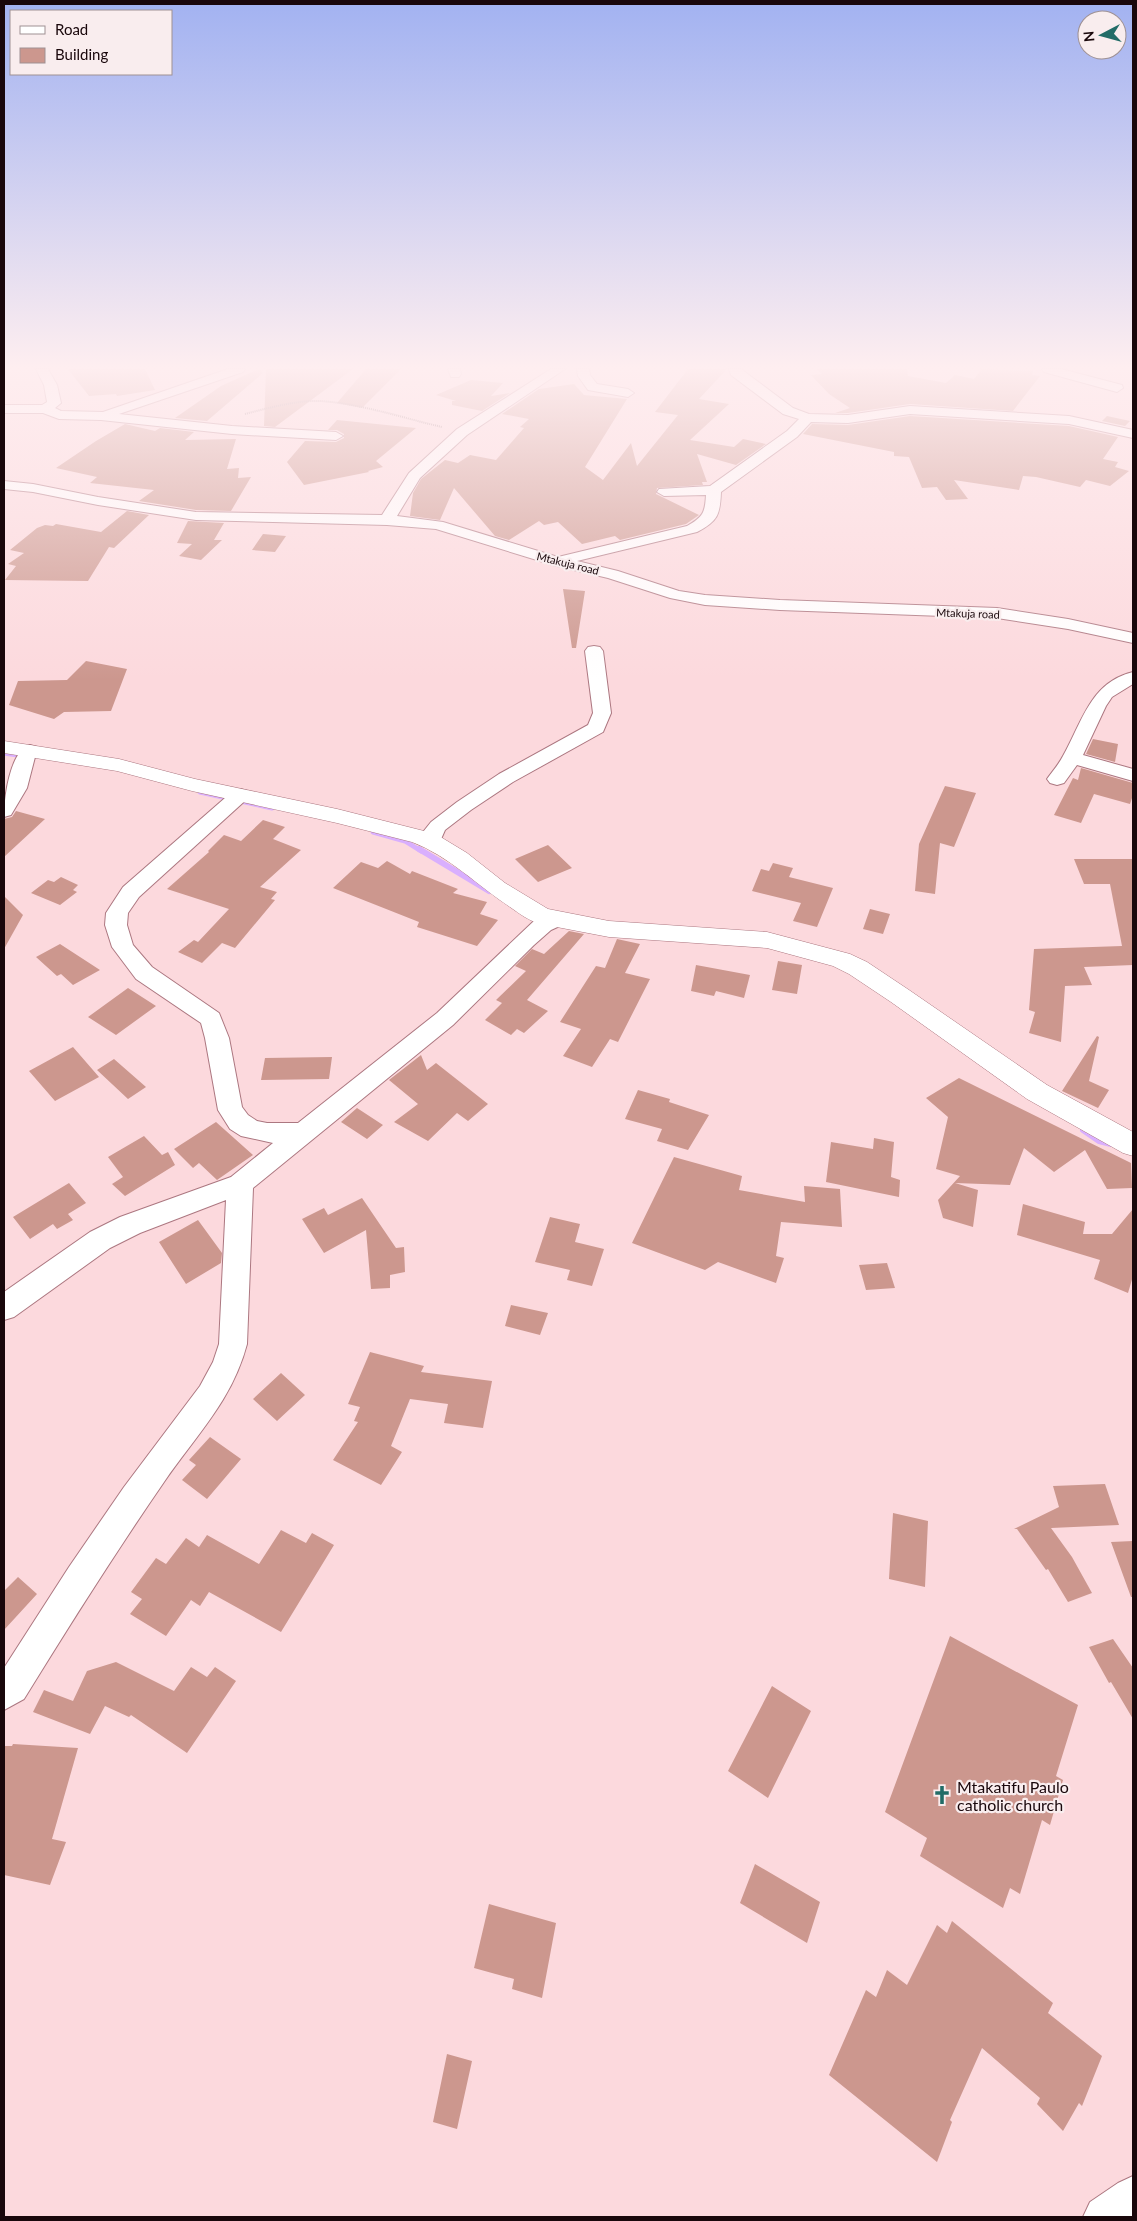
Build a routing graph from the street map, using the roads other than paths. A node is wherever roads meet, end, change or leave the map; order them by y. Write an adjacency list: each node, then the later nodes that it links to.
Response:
1 (418, 473): 6 (street)
2 (738, 473): 4 (street)
3 (4, 486): 6 (street, Mtakuja road)
4 (714, 490): 5 (street); 7 (street)
5 (664, 492)
6 (387, 520): 7 (street, Mtakuja road)
7 (559, 562): 8 (street, Mtakuja road)
8 (1133, 638)
9 (594, 651): 18 (street)
10 (1133, 677): 13 (street)
11 (4, 747): 12 (street)
12 (30, 751): 16 (street); 17 (street)
13 (1072, 758): 14 (street); 15 (street)
14 (1133, 775)
15 (1057, 779)
16 (240, 796): 18 (street); 20 (street)
17 (4, 811)
18 (431, 841): 19 (street)
19 (556, 919): 20 (street); 21 (street)
20 (303, 1133): 22 (street)
21 (1133, 1145)
22 (240, 1184): 23 (street); 24 (street)
23 (4, 1308)
24 (4, 1693)
25 (1133, 2198): 26 (street)
26 (1106, 2217)

